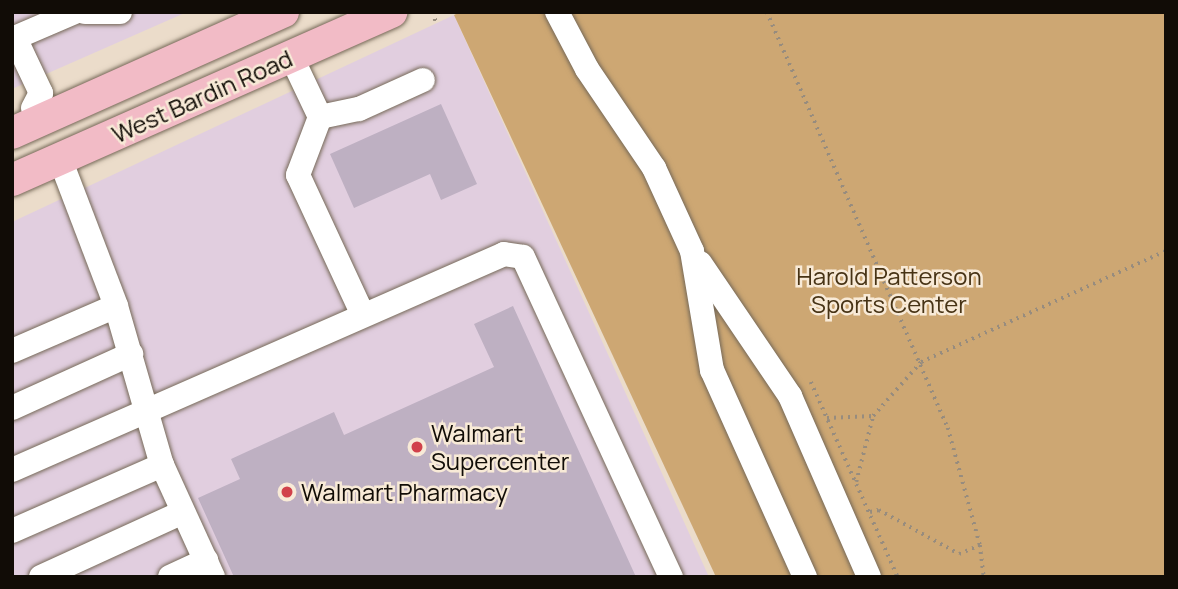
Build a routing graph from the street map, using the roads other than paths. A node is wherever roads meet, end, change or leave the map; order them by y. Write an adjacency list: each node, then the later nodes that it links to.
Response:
1 (75, 12): 7 (lane)
2 (85, 12): 3 (lane)
3 (120, 12)
4 (283, 12): 10 (main road, West Bardin Road)
5 (391, 12): 8 (main road, West Bardin Road)
6 (557, 12): 14 (lane)
7 (14, 38): 10 (lane)
8 (291, 57): 11 (lane); 12 (main road, West Bardin Road)
9 (423, 80): 11 (lane)
10 (24, 116): 12 (main road)
11 (320, 117): 16 (lane)
12 (60, 159): 13 (main road, West Bardin Road); 15 (lane)
13 (12, 180)
14 (692, 251): 29 (lane); 30 (lane)
15 (116, 306): 17 (lane); 18 (lane)
16 (363, 315): 20 (lane); 28 (lane)
17 (12, 351)
18 (131, 354): 19 (lane); 20 (lane)
19 (12, 408)
20 (147, 409): 21 (lane); 22 (lane)
21 (162, 465): 23 (lane); 24 (lane)
22 (12, 470)
23 (183, 512): 25 (lane); 26 (lane)
24 (12, 531)
25 (209, 569): 27 (lane)
26 (41, 577)
27 (170, 577)
28 (671, 577)
29 (804, 577)
30 (869, 577)

